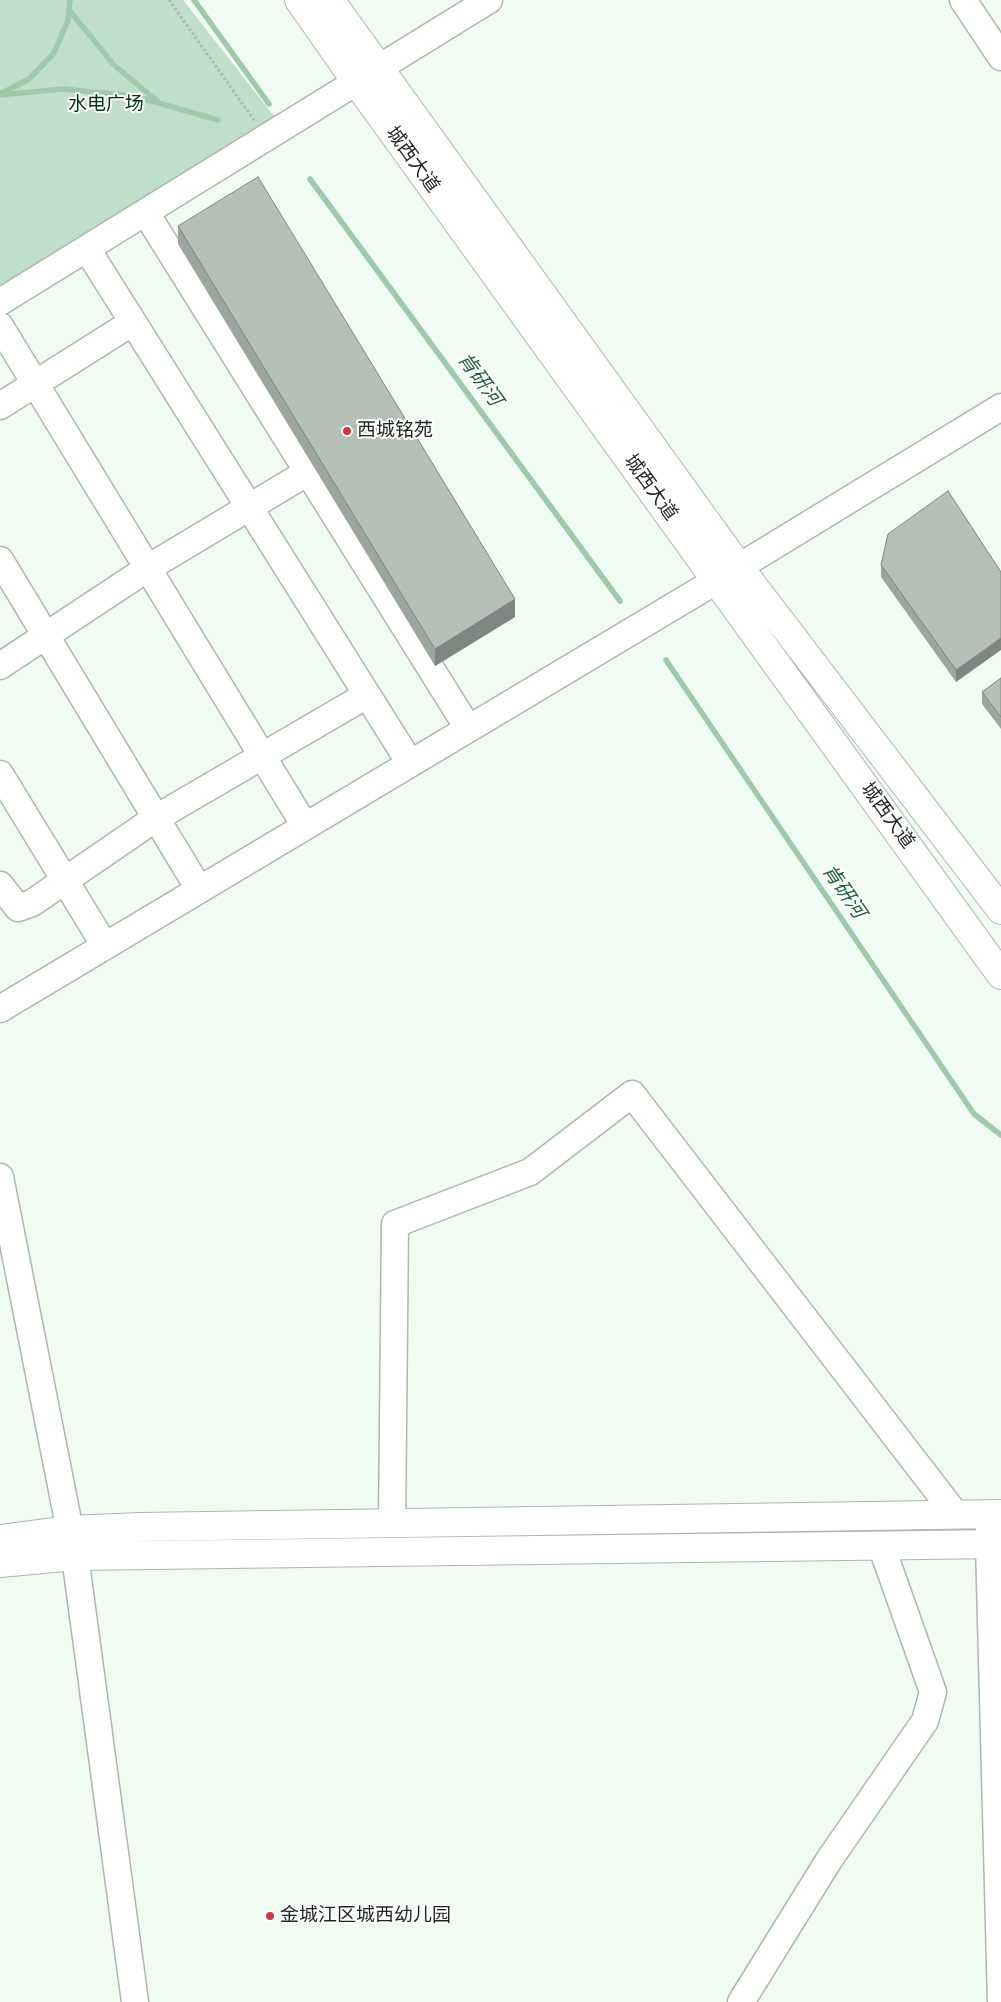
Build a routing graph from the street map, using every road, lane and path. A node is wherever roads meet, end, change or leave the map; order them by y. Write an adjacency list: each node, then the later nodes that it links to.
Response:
1 (169, 0): 9 (path)
2 (299, 0): 8 (main road, 城西大道)
3 (330, 0): 7 (main road, 城西大道)
4 (489, 0): 7 (street)
5 (963, 0): 6 (street)
6 (1001, 57)
7 (379, 68): 8 (street); 22 (main road, 城西大道)
8 (357, 83): 9 (street); 22 (main road, 城西大道)
9 (266, 139): 10 (street)
10 (146, 213): 11 (street); 18 (street)
11 (87, 249): 12 (street); 13 (street)
12 (0, 302)
13 (132, 322): 15 (street); 19 (street)
14 (0, 326): 15 (street)
15 (36, 384): 16 (street); 21 (street)
16 (0, 406)
17 (1001, 408): 22 (street)
18 (308, 472): 19 (street); 26 (street)
19 (249, 508): 21 (street); 25 (street)
20 (0, 560): 23 (street)
21 (148, 568): 23 (street); 27 (street)
22 (728, 573): 26 (street); 35 (main road, 城西大道); 37 (main road, 城西大道)
23 (47, 637): 24 (street); 30 (street)
24 (0, 666)
25 (367, 695): 27 (street); 28 (street)
26 (468, 728): 28 (street)
27 (262, 755): 30 (street); 31 (street)
28 (410, 763): 31 (street)
29 (0, 774): 32 (street)
30 (156, 818): 32 (street); 34 (street)
31 (305, 826): 34 (street)
32 (64, 879): 33 (street); 36 (street)
33 (0, 885)
34 (199, 889): 36 (street)
35 (1001, 910)
36 (105, 946): 38 (street)
37 (1001, 975)
38 (0, 1009)
39 (0, 1177): 44 (street)
40 (995, 1514): 41 (main road); 45 (street)
41 (956, 1515): 42 (main road); 42 (street)
42 (392, 1524): 44 (main road)
43 (0, 1539): 44 (main road)
44 (73, 1543): 46 (main road); 47 (main road); 48 (street)
45 (995, 1544): 46 (main road); 50 (street)
46 (882, 1546): 49 (street)
47 (0, 1563)
48 (135, 2002)
49 (741, 2002)
50 (1001, 2002)

